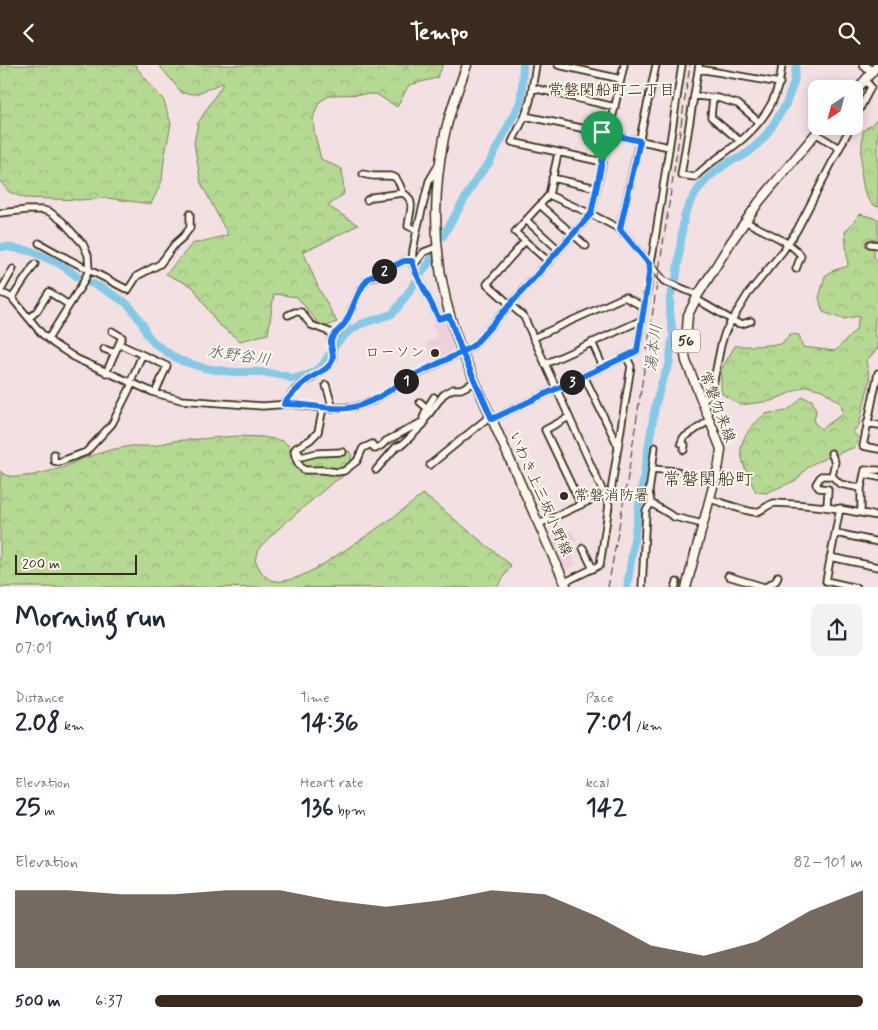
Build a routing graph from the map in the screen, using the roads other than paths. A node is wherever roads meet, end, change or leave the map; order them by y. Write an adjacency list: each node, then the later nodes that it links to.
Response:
1 (467, 65): 35 (main road, いわき上三坂小野線)
2 (536, 65): 18 (street)
3 (558, 65): 10 (street)
4 (596, 65): 13 (street)
5 (624, 65): 14 (street)
6 (656, 65): 29 (street)
7 (682, 65): 31 (street)
8 (782, 65): 16 (street)
9 (864, 65): 12 (main road)
10 (567, 66): 13 (street)
11 (699, 67): 16 (street); 19 (street)
12 (875, 68): 15 (main road)
13 (594, 73): 14 (street)
14 (622, 79): 22 (street)
15 (866, 80): 17 (main road); 21 (street)
16 (780, 83): 24 (street)
17 (863, 83)
18 (533, 88): 22 (street); 23 (street)
19 (695, 96): 20 (street); 30 (street)
20 (714, 97): 24 (street); 30 (street)
21 (863, 103)
22 (615, 107): 25 (street)
23 (525, 116): 25 (street); 33 (street)
24 (760, 122): 30 (street)
25 (609, 134): 29 (street); 34 (street)
26 (813, 135): 47 (main road, 常磐勿来線 / 56)
27 (818, 135): 32 (street)
28 (846, 135): 32 (street)
29 (640, 141): 31 (street); 48 (street)
30 (740, 141)
31 (669, 147): 62 (street)
32 (839, 148): 53 (street)
33 (558, 153): 34 (street); 37 (street)
34 (602, 162): 38 (street)
35 (439, 164): 49 (street); 57 (main road, いわき上三坂小野線)
36 (363, 174): 39 (street)
37 (552, 178): 38 (street); 40 (street)
38 (597, 188): 45 (street)
39 (403, 193): 41 (street); 49 (street)
40 (549, 195): 42 (street); 45 (street)
41 (367, 200)
42 (540, 205): 46 (street); 50 (street)
43 (0, 213): 65 (street)
44 (190, 214): 65 (street)
45 (591, 214): 48 (street); 50 (street)
46 (526, 220): 51 (street); 58 (street)
47 (745, 221): 53 (street); 67 (main road, 常磐勿来線 / 56)
48 (620, 229): 62 (street)
49 (416, 230): 60 (street)
50 (573, 234): 56 (street); 58 (street)
51 (525, 241): 59 (street); 70 (street)
52 (39, 243): 65 (street)
53 (788, 244): 64 (street); 76 (street)
54 (870, 244): 55 (street)
55 (878, 245)
56 (586, 246)
57 (437, 247): 60 (street); 73 (main road, いわき上三坂小野線)
58 (559, 250): 59 (street)
59 (548, 262): 70 (street)
60 (413, 263): 73 (street); 79 (street)
61 (34, 264): 68 (street)
62 (650, 265): 67 (street); 71 (street)
63 (13, 269): 66 (street)
64 (796, 269)
65 (89, 270): 69 (street)
66 (0, 293): 68 (street)
67 (697, 297): 76 (street); 101 (main road, 常磐勿来線 / 56)
68 (12, 298): 74 (street)
69 (69, 305): 74 (street); 81 (street)
70 (510, 305): 80 (street); 85 (street)
71 (644, 307): 75 (street); 80 (street)
72 (288, 315): 79 (street)
73 (449, 316): 85 (main road, いわき上三坂小野線)
74 (29, 318): 81 (street)
75 (642, 320): 82 (street); 88 (street)
76 (732, 320): 77 (street); 101 (street)
77 (752, 321)
78 (112, 331): 83 (street)
79 (334, 334): 103 (street)
80 (533, 338): 89 (street)
81 (48, 339): 91 (street)
82 (592, 342): 89 (street); 90 (street)
83 (119, 344): 86 (street); 87 (street)
84 (104, 349): 86 (street)
85 (462, 352): 95 (main road, いわき上三坂小野線); 106 (street)
86 (115, 353): 91 (street)
87 (142, 355): 94 (street); 98 (street)
88 (626, 357): 90 (street); 113 (street)
89 (545, 363): 97 (street)
90 (603, 367): 93 (street)
91 (106, 373): 94 (street)
92 (878, 373): 100 (street)
93 (584, 376): 97 (street); 113 (street)
94 (131, 383): 98 (street); 120 (street)
95 (475, 383): 108 (main road, いわき上三坂小野線); 110 (street)
96 (326, 385): 106 (street)
97 (556, 389): 107 (street); 108 (street)
98 (155, 393): 103 (street)
99 (434, 397): 105 (street)
100 (876, 399): 111 (street)
101 (702, 401): 109 (main road, 常磐勿来線 / 56)
102 (420, 402): 105 (street)
103 (284, 404): 104 (street)
104 (323, 408): 106 (street); 115 (street)
105 (427, 408): 110 (street)
106 (333, 409)
107 (569, 417): 130 (street); 133 (street)
108 (491, 418): 121 (street); 138 (main road, いわき上三坂小野線)
109 (710, 420): 117 (street); 131 (main road, 常磐勿来線 / 56)
110 (424, 421): 115 (street); 123 (street)
111 (868, 423): 112 (street); 116 (street)
112 (878, 425)
113 (618, 446): 130 (street)
114 (655, 447): 122 (street)
115 (296, 448): 118 (street)
116 (878, 449)
117 (684, 450)
118 (343, 452)
119 (831, 453): 127 (street)
120 (54, 455)
121 (430, 465)
122 (652, 469): 125 (street); 132 (street)
123 (376, 470)
124 (878, 470): 126 (street)
125 (677, 471)
126 (864, 474): 128 (street); 129 (street)
127 (832, 476): 129 (street); 134 (street)
128 (878, 477)
129 (861, 488): 136 (street)
130 (605, 494): 133 (street); 145 (street)
131 (710, 499): 134 (street); 139 (main road, 常磐勿来線 / 56)
132 (651, 503): 139 (street); 149 (street)
133 (580, 505): 138 (street)
134 (828, 507): 135 (street)
135 (840, 508): 136 (street); 140 (street)
136 (860, 513): 137 (street)
137 (878, 516)
138 (539, 524): 148 (main road, いわき上三坂小野線)
139 (703, 524): 150 (main road, 常磐勿来線 / 56)
140 (836, 533): 141 (street); 143 (street)
141 (878, 542)
142 (584, 548): 145 (street)
143 (830, 557): 144 (street); 152 (street)
144 (878, 567)
145 (592, 569): 148 (street)
146 (728, 576): 151 (street)
147 (778, 576): 151 (street)
148 (566, 585)
149 (642, 587)
150 (686, 587)
151 (764, 587)
152 (856, 587)

